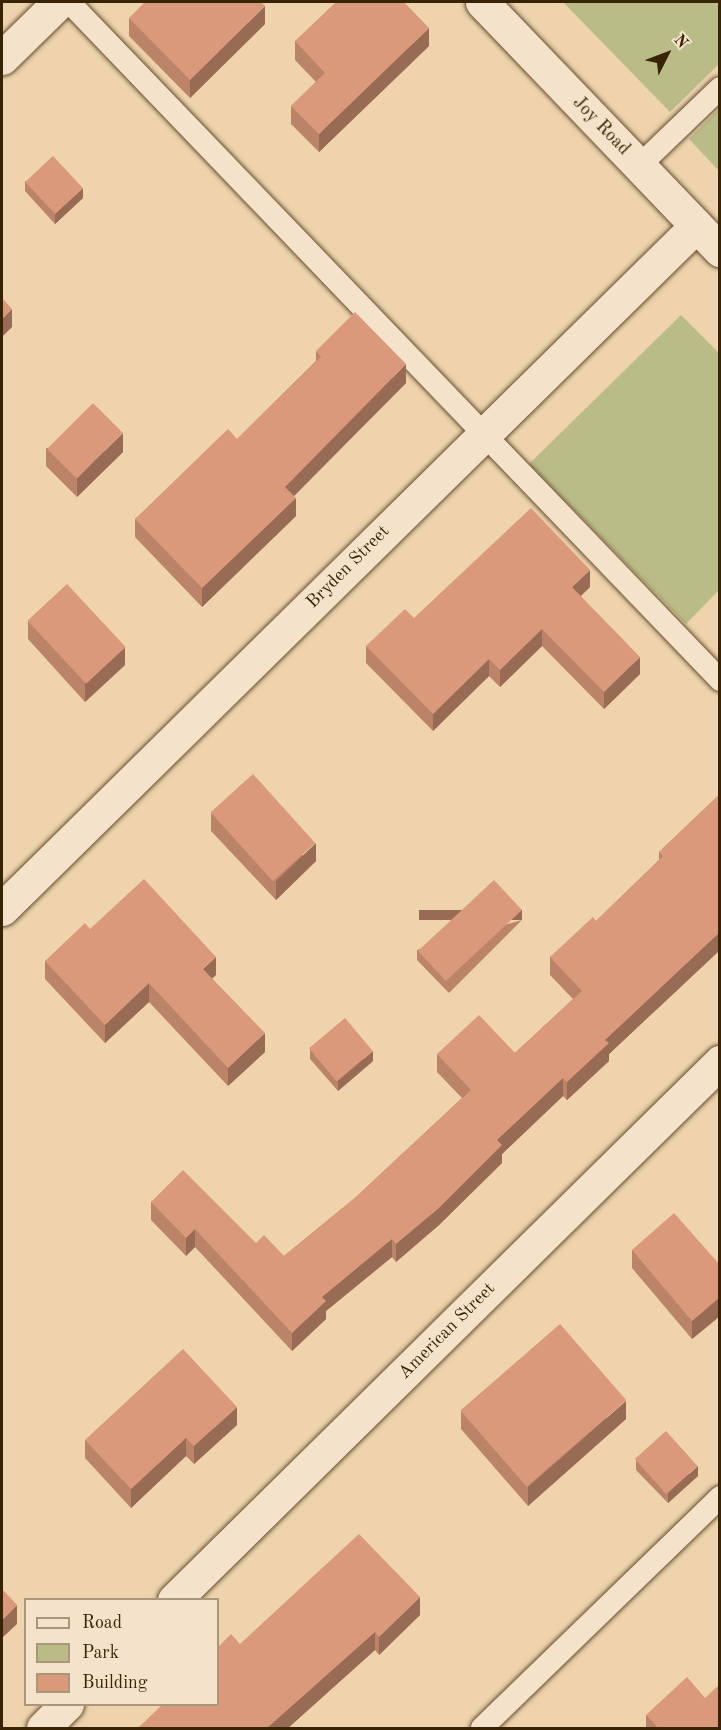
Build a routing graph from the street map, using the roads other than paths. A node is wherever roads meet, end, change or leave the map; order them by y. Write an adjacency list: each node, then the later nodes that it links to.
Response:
1 (58, 2): 4 (street)
2 (69, 2): 9 (lane)
3 (482, 2): 6 (street, Joy Road)
4 (2, 58)
5 (720, 88): 6 (lane)
6 (639, 166): 7 (street, Joy Road)
7 (696, 226): 8 (street, Joy Road); 9 (street, Bryden Street)
8 (720, 250)
9 (483, 433): 10 (lane); 11 (street, Bryden Street)
10 (720, 680)
11 (2, 909)
12 (720, 1062): 14 (street, American Street)
13 (720, 1497): 17 (lane)
14 (175, 1598)
15 (65, 1706): 16 (street)
16 (43, 1728)
17 (482, 1728)

